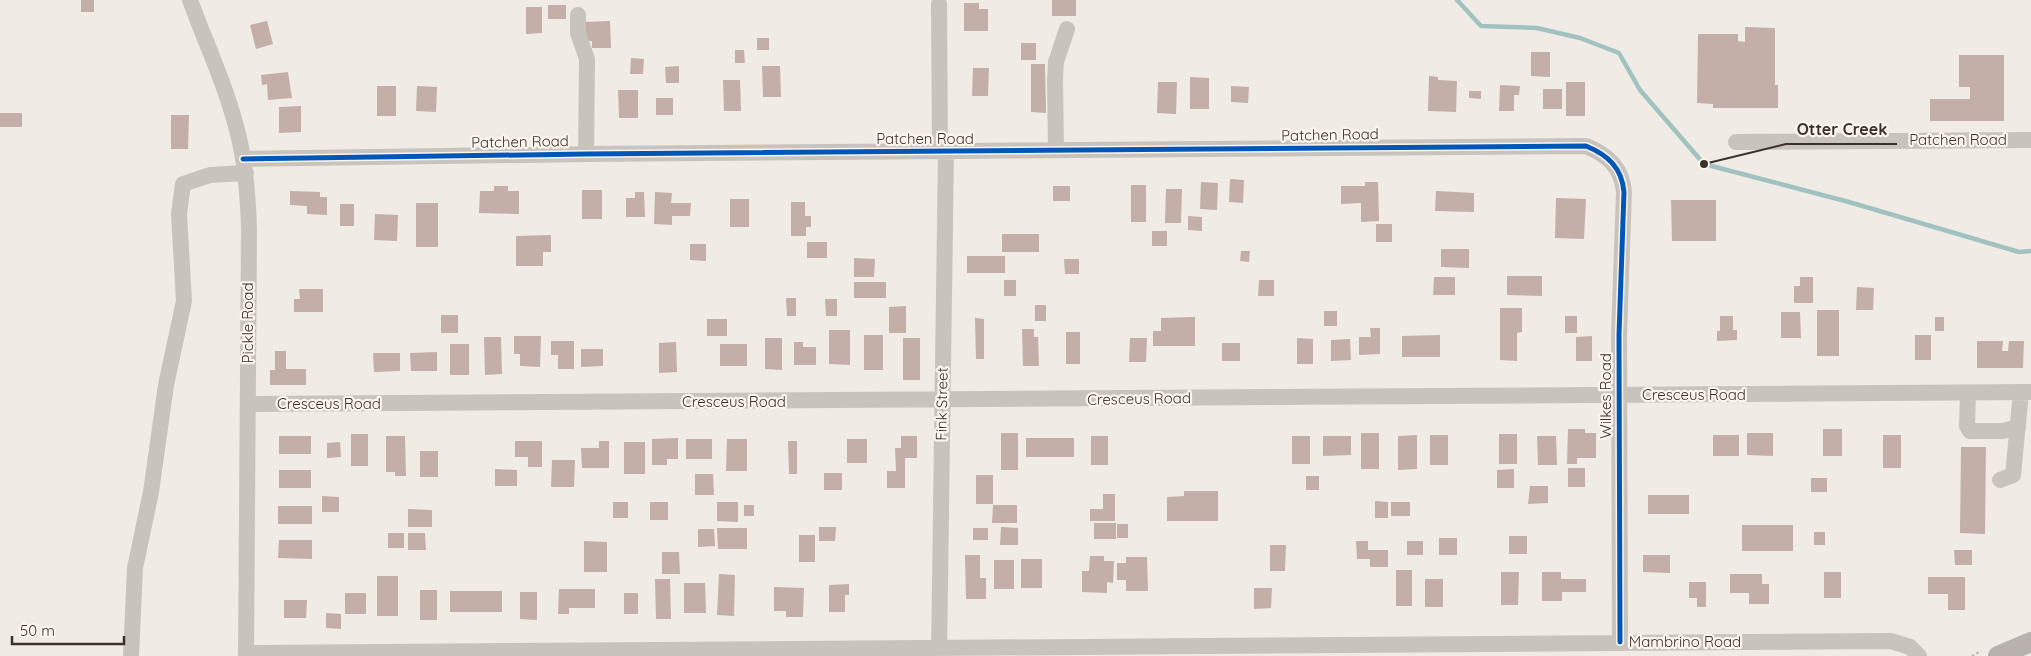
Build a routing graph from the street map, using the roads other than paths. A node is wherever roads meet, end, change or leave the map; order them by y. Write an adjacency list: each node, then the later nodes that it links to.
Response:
1 (190, 0): 11 (street, Pickle Road)
2 (939, 4): 8 (street, Fink Street)
3 (578, 15): 9 (street)
4 (1067, 29): 7 (street)
5 (2031, 140): 6 (street, Patchen Road)
6 (1736, 142)
7 (1056, 150): 8 (street, Patchen Road); 10 (street, Patchen Road)
8 (943, 151): 9 (street, Patchen Road); 15 (street, Fink Street)
9 (586, 154): 11 (street, Patchen Road)
10 (1605, 156): 14 (street, Wilkes Road)
11 (244, 166): 16 (street, Pickle Road); 23 (street, Patchen Road)
12 (1968, 392): 13 (street, Cresceus Road); 14 (street, Cresceus Road); 17 (street)
13 (2026, 392): 17 (street)
14 (1619, 395): 15 (street, Cresceus Road); 19 (street, Wilkes Road)
15 (942, 401): 16 (street, Cresceus Road); 21 (street, Fink Street)
16 (248, 404): 22 (street, Pickle Road)
17 (2018, 428): 18 (street)
18 (2000, 480)
19 (1620, 642): 21 (street, Mambrino Road); 24 (street, Mambrino Road)
20 (2031, 642): 25 (main road)
21 (939, 652): 22 (street, Mambrino Road)
22 (246, 655)
23 (131, 656)
24 (1919, 656)
25 (1998, 656)

